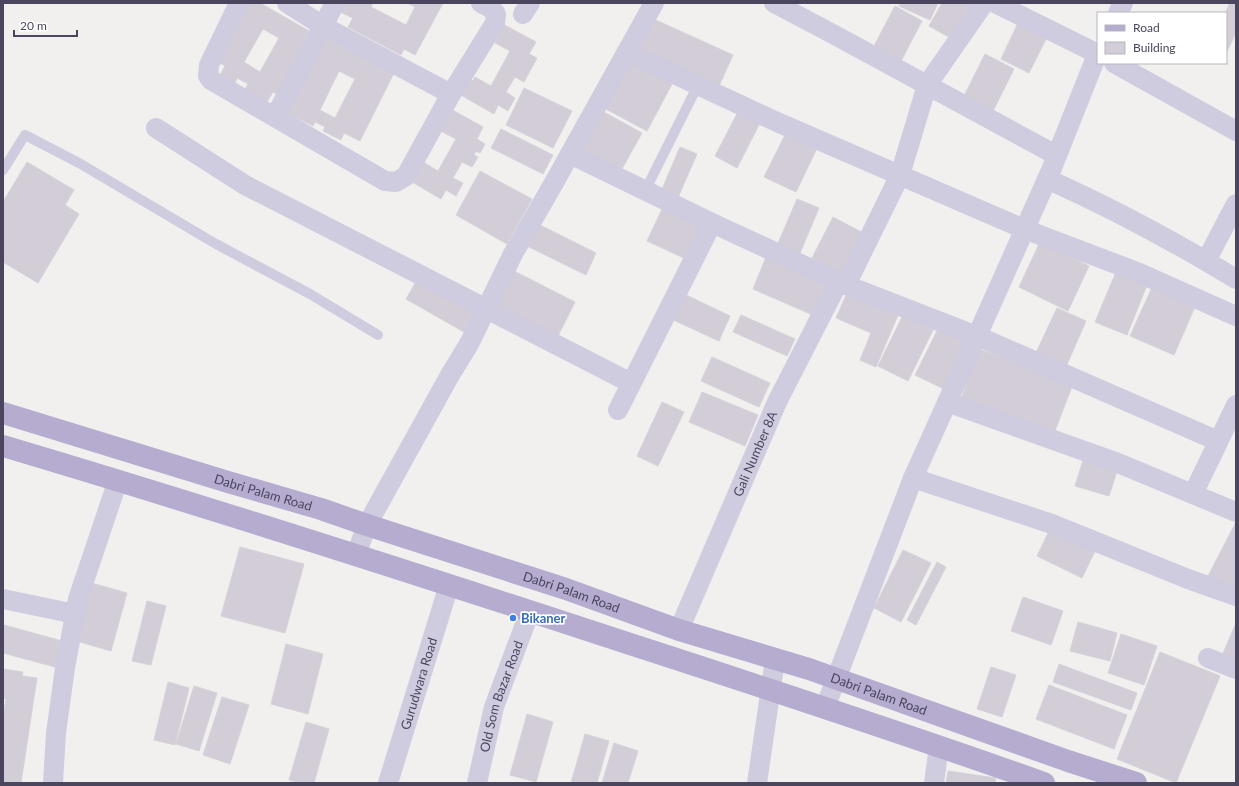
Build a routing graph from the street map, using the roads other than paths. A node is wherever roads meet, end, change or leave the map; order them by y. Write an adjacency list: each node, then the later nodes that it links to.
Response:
1 (240, 3): 17 (street)
2 (287, 3): 9 (street)
3 (335, 3): 9 (street)
4 (481, 3): 16 (street)
5 (654, 3): 10 (street)
6 (774, 3): 15 (street)
7 (984, 3): 15 (street, Gali Number 8A)
8 (995, 3): 11 (street)
9 (323, 26): 16 (street); 17 (street)
10 (627, 52): 14 (street); 20 (street)
11 (1097, 53)
12 (1097, 55): 21 (street)
13 (1116, 64): 19 (street)
14 (698, 85): 23 (street); 25 (lane)
15 (927, 85): 21 (street); 23 (street, Gali Number 8A)
16 (452, 94): 17 (street)
17 (274, 117)
18 (156, 128): 32 (street)
19 (1236, 131)
20 (570, 154): 25 (street); 32 (street)
21 (1056, 156): 24 (street)
22 (3, 170): 34 (lane)
23 (900, 175): 28 (street); 31 (street, Gali Number 8A)
24 (1047, 179): 28 (street); 29 (street)
25 (645, 191): 27 (street)
26 (1236, 204): 29 (street)
27 (712, 223): 31 (street); 36 (street)
28 (1024, 229): 33 (street); 35 (street)
29 (1206, 261): 30 (street)
30 (1236, 279)
31 (842, 283): 35 (street); 54 (street, Gali Number 8A)
32 (487, 308): 36 (street); 47 (street)
33 (1236, 316)
34 (378, 335)
35 (976, 336): 37 (street); 41 (street)
36 (631, 384): 39 (street)
37 (947, 402): 43 (street); 45 (street)
38 (1236, 404): 41 (street)
39 (618, 410)
40 (3, 413): 47 (main road, Dabri Palam Road)
41 (1218, 441): 45 (street)
42 (3, 446): 44 (main road)
43 (913, 478): 50 (street); 58 (street)
44 (118, 480): 48 (main road); 53 (street)
45 (1192, 494): 46 (street)
46 (1236, 512)
47 (367, 526): 48 (street); 54 (main road, Dabri Palam Road)
48 (356, 555): 49 (main road)
49 (449, 585): 52 (main road); 63 (street, Gurudwara Road)
50 (1236, 596)
51 (3, 599): 53 (street)
52 (530, 611): 59 (main road); 64 (street, Old Som Bazar Road)
53 (76, 614): 62 (street)
54 (678, 630): 56 (main road, Dabri Palam Road)
55 (1208, 658): 57 (street)
56 (775, 660): 58 (main road, Dabri Palam Road); 59 (street)
57 (1236, 669)
58 (836, 679): 60 (street); 68 (main road, Dabri Palam Road)
59 (770, 690): 60 (main road); 65 (street)
60 (825, 708): 61 (main road)
61 (939, 746): 66 (street); 67 (main road)
62 (54, 783)
63 (388, 783)
64 (476, 783)
65 (757, 783)
66 (934, 783)
67 (1044, 783)
68 (1136, 783)

